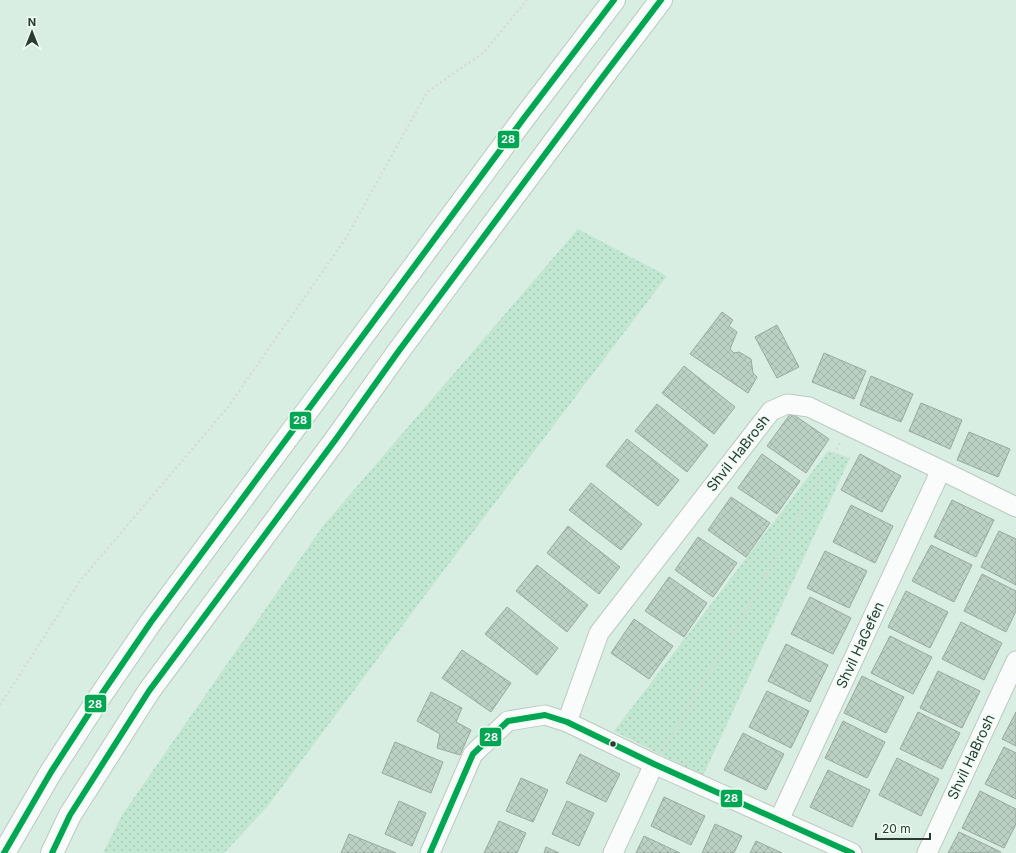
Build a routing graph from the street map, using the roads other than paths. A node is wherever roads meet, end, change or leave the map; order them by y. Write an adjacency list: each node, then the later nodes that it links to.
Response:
1 (614, 0): 9 (highway)
2 (661, 0): 10 (highway)
3 (941, 470): 4 (street, Shvil HaBrosh); 6 (street, Shvil HaBrosh); 8 (street, Shvil HaGefen)
4 (1016, 507)
5 (1016, 661): 14 (street, Shvil HaBrosh)
6 (567, 722): 7 (street); 11 (street)
7 (654, 764): 8 (street); 12 (street)
8 (779, 820): 13 (street)
9 (4, 853)
10 (52, 853)
11 (430, 853)
12 (613, 853)
13 (852, 853)
14 (927, 853)

